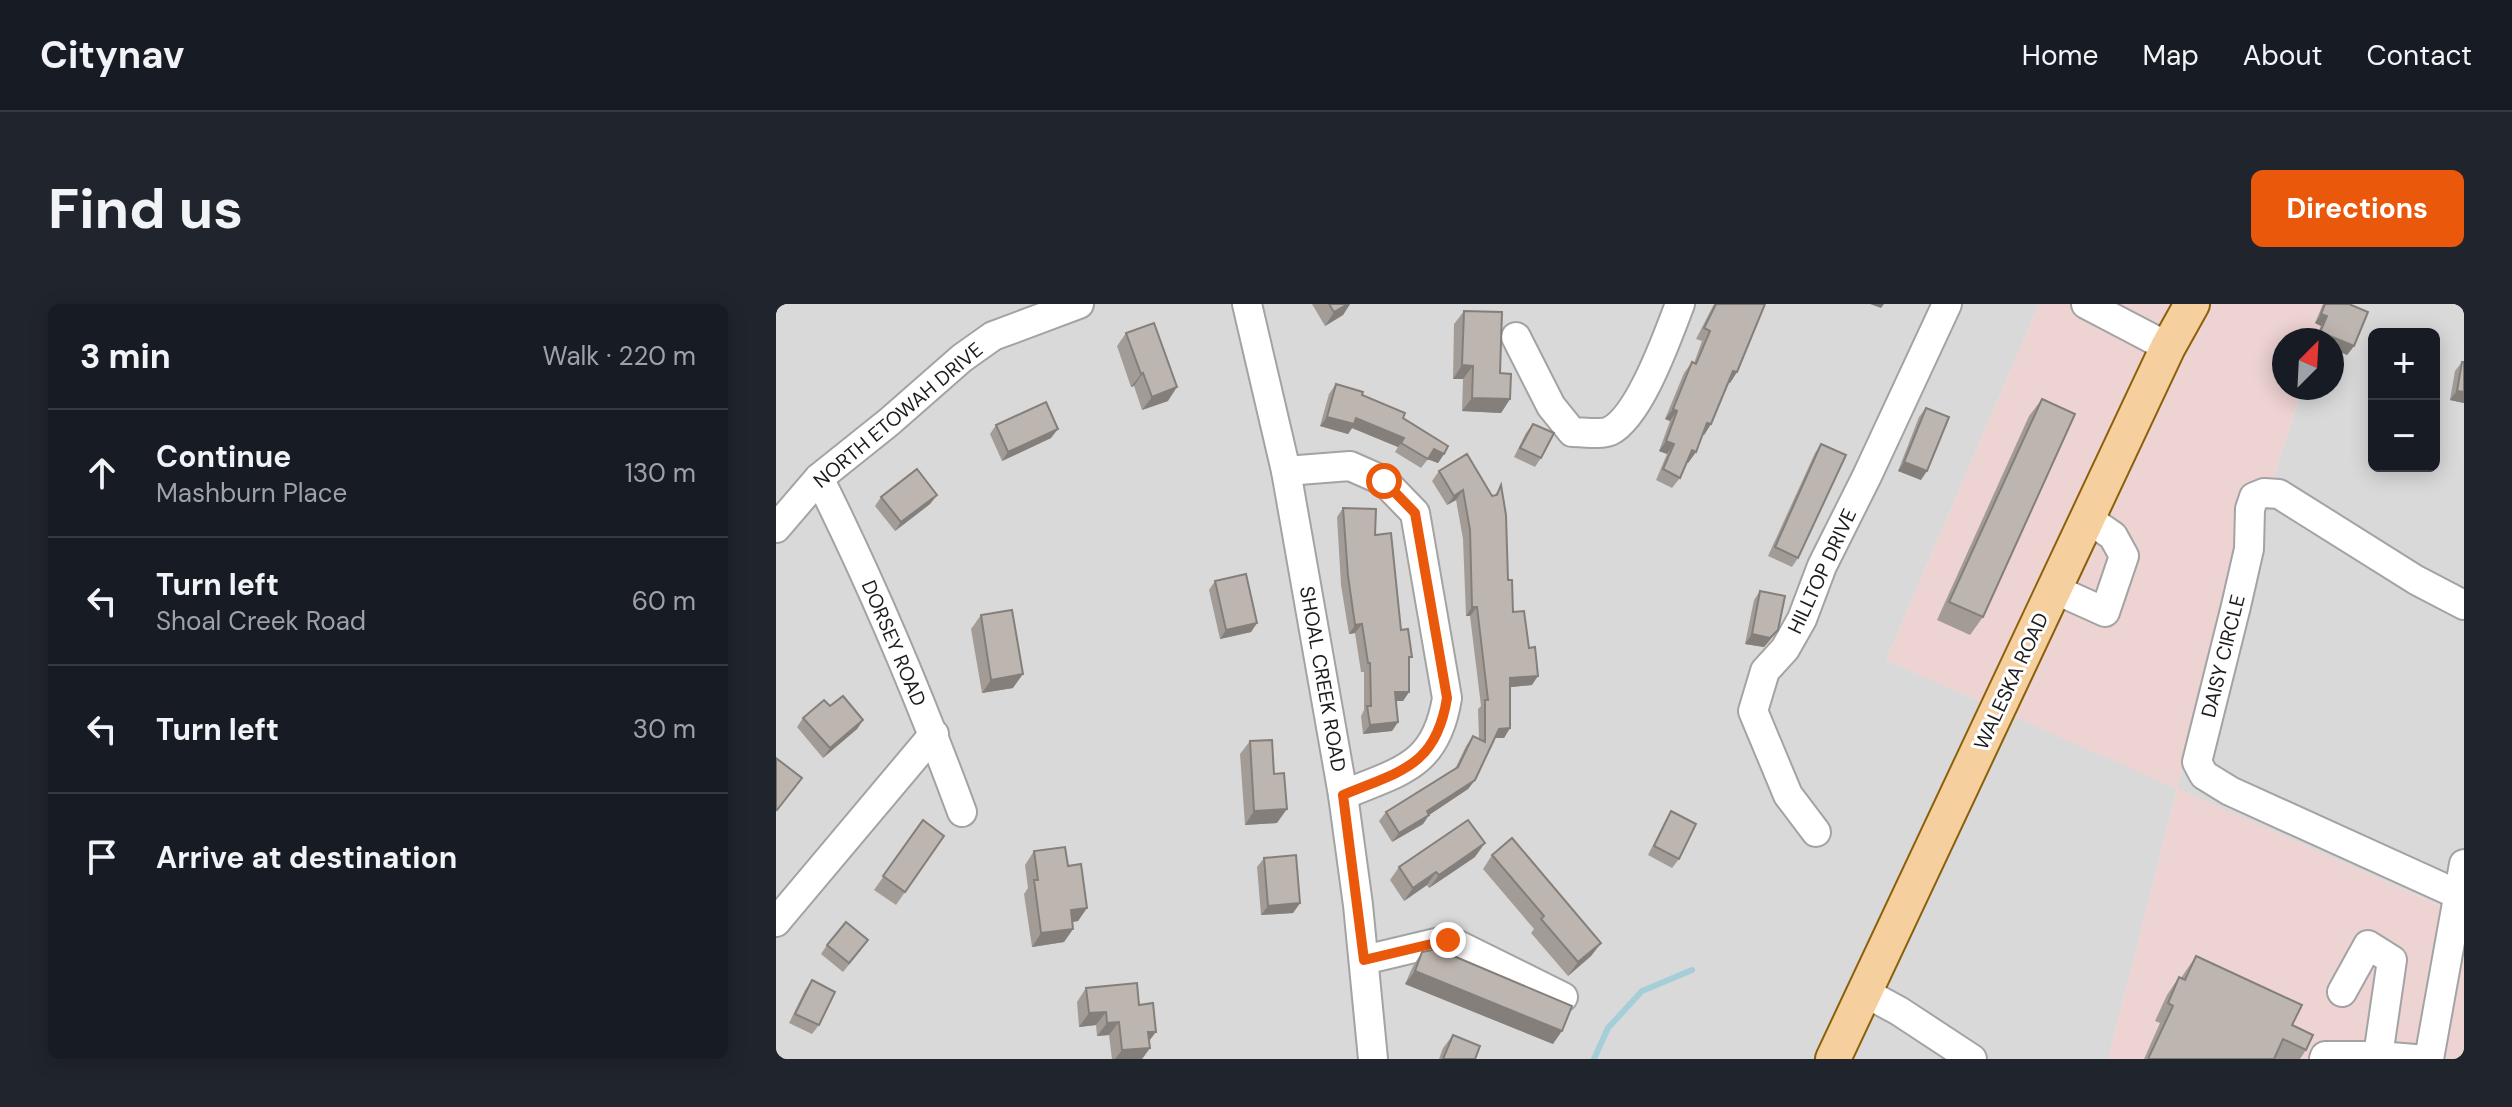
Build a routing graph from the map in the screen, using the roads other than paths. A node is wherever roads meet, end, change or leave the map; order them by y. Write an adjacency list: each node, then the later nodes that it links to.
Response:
1 (1079, 304): 10 (street, NORTH ETOWAH DRIVE)
2 (1247, 304): 9 (street, SHOAL CREEK ROAD)
3 (1680, 304): 7 (street)
4 (1947, 304): 18 (street, HILLTOP DRIVE)
5 (2086, 304): 8 (street)
6 (2192, 304): 8 (main road, WALESKA ROAD)
7 (1516, 337)
8 (2168, 347): 11 (main road, WALESKA ROAD)
9 (1286, 471): 16 (street, SHOAL CREEK ROAD); 16 (street)
10 (819, 478): 12 (street, NORTH ETOWAH DRIVE); 15 (street, DORSEY ROAD)
11 (2087, 518): 13 (main road, WALESKA ROAD); 13 (street)
12 (776, 528)
13 (2054, 589): 23 (main road, WALESKA ROAD)
14 (2464, 605): 20 (street, DAISY CIRCLE)
15 (934, 734): 17 (street, DORSEY ROAD); 21 (street)
16 (1343, 795): 22 (street, SHOAL CREEK ROAD)
17 (962, 812)
18 (1816, 832)
19 (2464, 864): 20 (street)
20 (2457, 894): 32 (street)
21 (776, 922)
22 (1364, 960): 25 (street); 27 (street, SHOAL CREEK ROAD)
23 (1864, 992): 28 (main road, WALESKA ROAD); 29 (street)
24 (2342, 992): 26 (street)
25 (1563, 997)
26 (2377, 1058): 30 (street); 31 (street)
27 (1373, 1059)
28 (1833, 1059)
29 (1972, 1059)
30 (2324, 1059)
31 (2415, 1059)
32 (2429, 1059)

